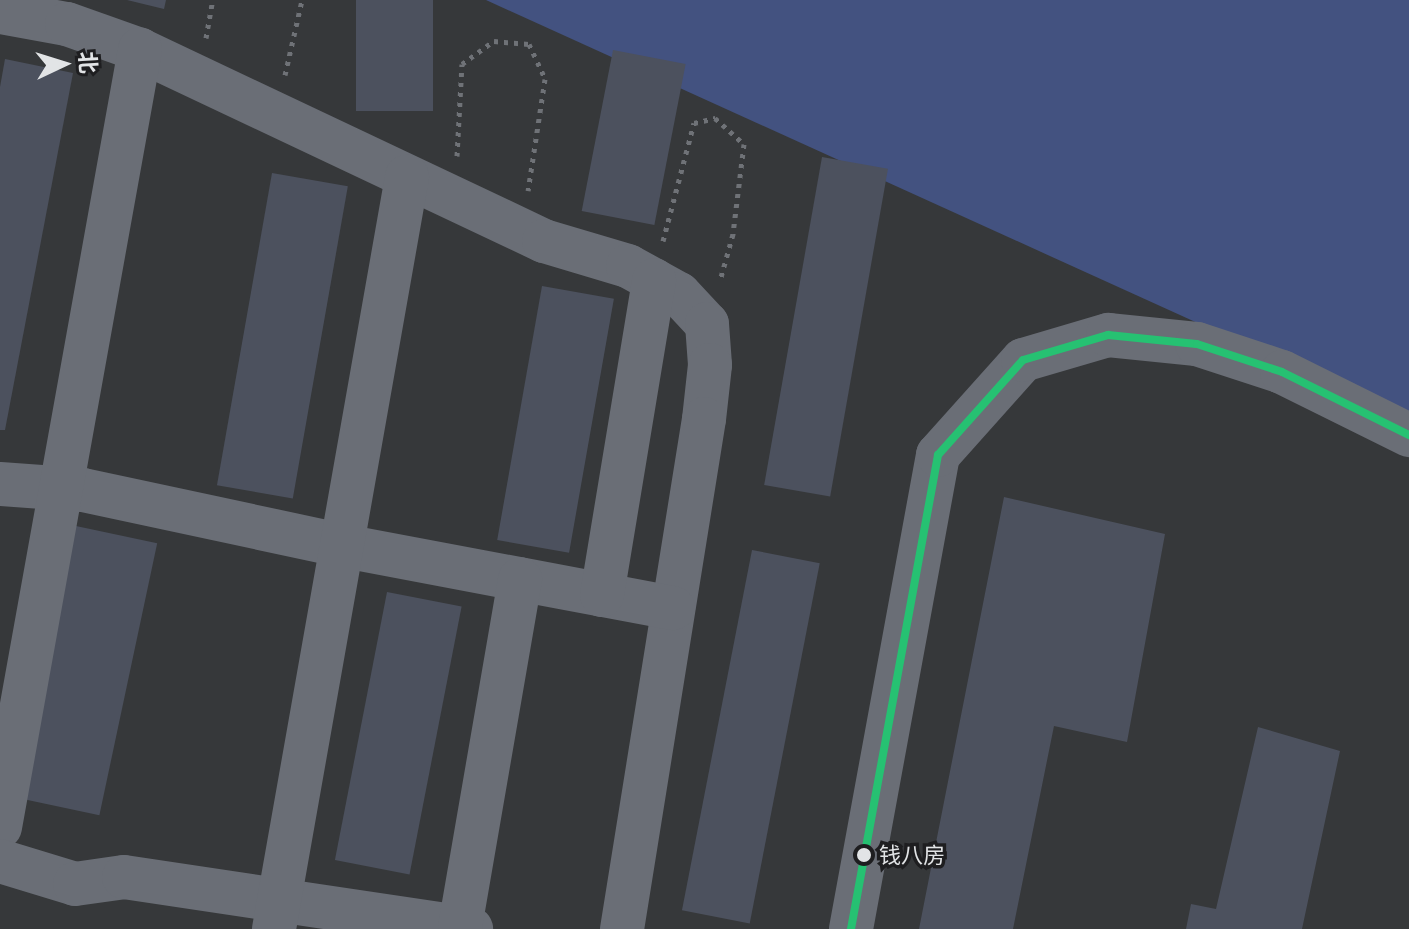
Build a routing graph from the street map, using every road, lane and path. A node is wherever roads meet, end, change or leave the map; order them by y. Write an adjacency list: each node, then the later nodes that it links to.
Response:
1 (302, 0): 4 (path)
2 (0, 12): 3 (street)
3 (140, 50): 4 (street); 12 (street)
4 (276, 115): 5 (street)
5 (407, 177): 6 (street); 13 (street)
6 (455, 200): 7 (street); 7 (path)
7 (521, 231): 8 (street)
8 (654, 280): 9 (street); 9 (path); 15 (street)
9 (707, 324): 16 (street)
10 (1409, 435): 22 (street)
11 (0, 484): 12 (street)
12 (60, 489): 13 (street); 17 (street)
13 (344, 546): 14 (street); 19 (street)
14 (520, 579): 15 (street); 20 (street)
15 (602, 595): 16 (street)
16 (673, 608): 21 (street)
17 (0, 827)
18 (0, 861): 19 (street)
19 (278, 914): 20 (street)
20 (466, 928)
21 (622, 929)
22 (851, 929)

